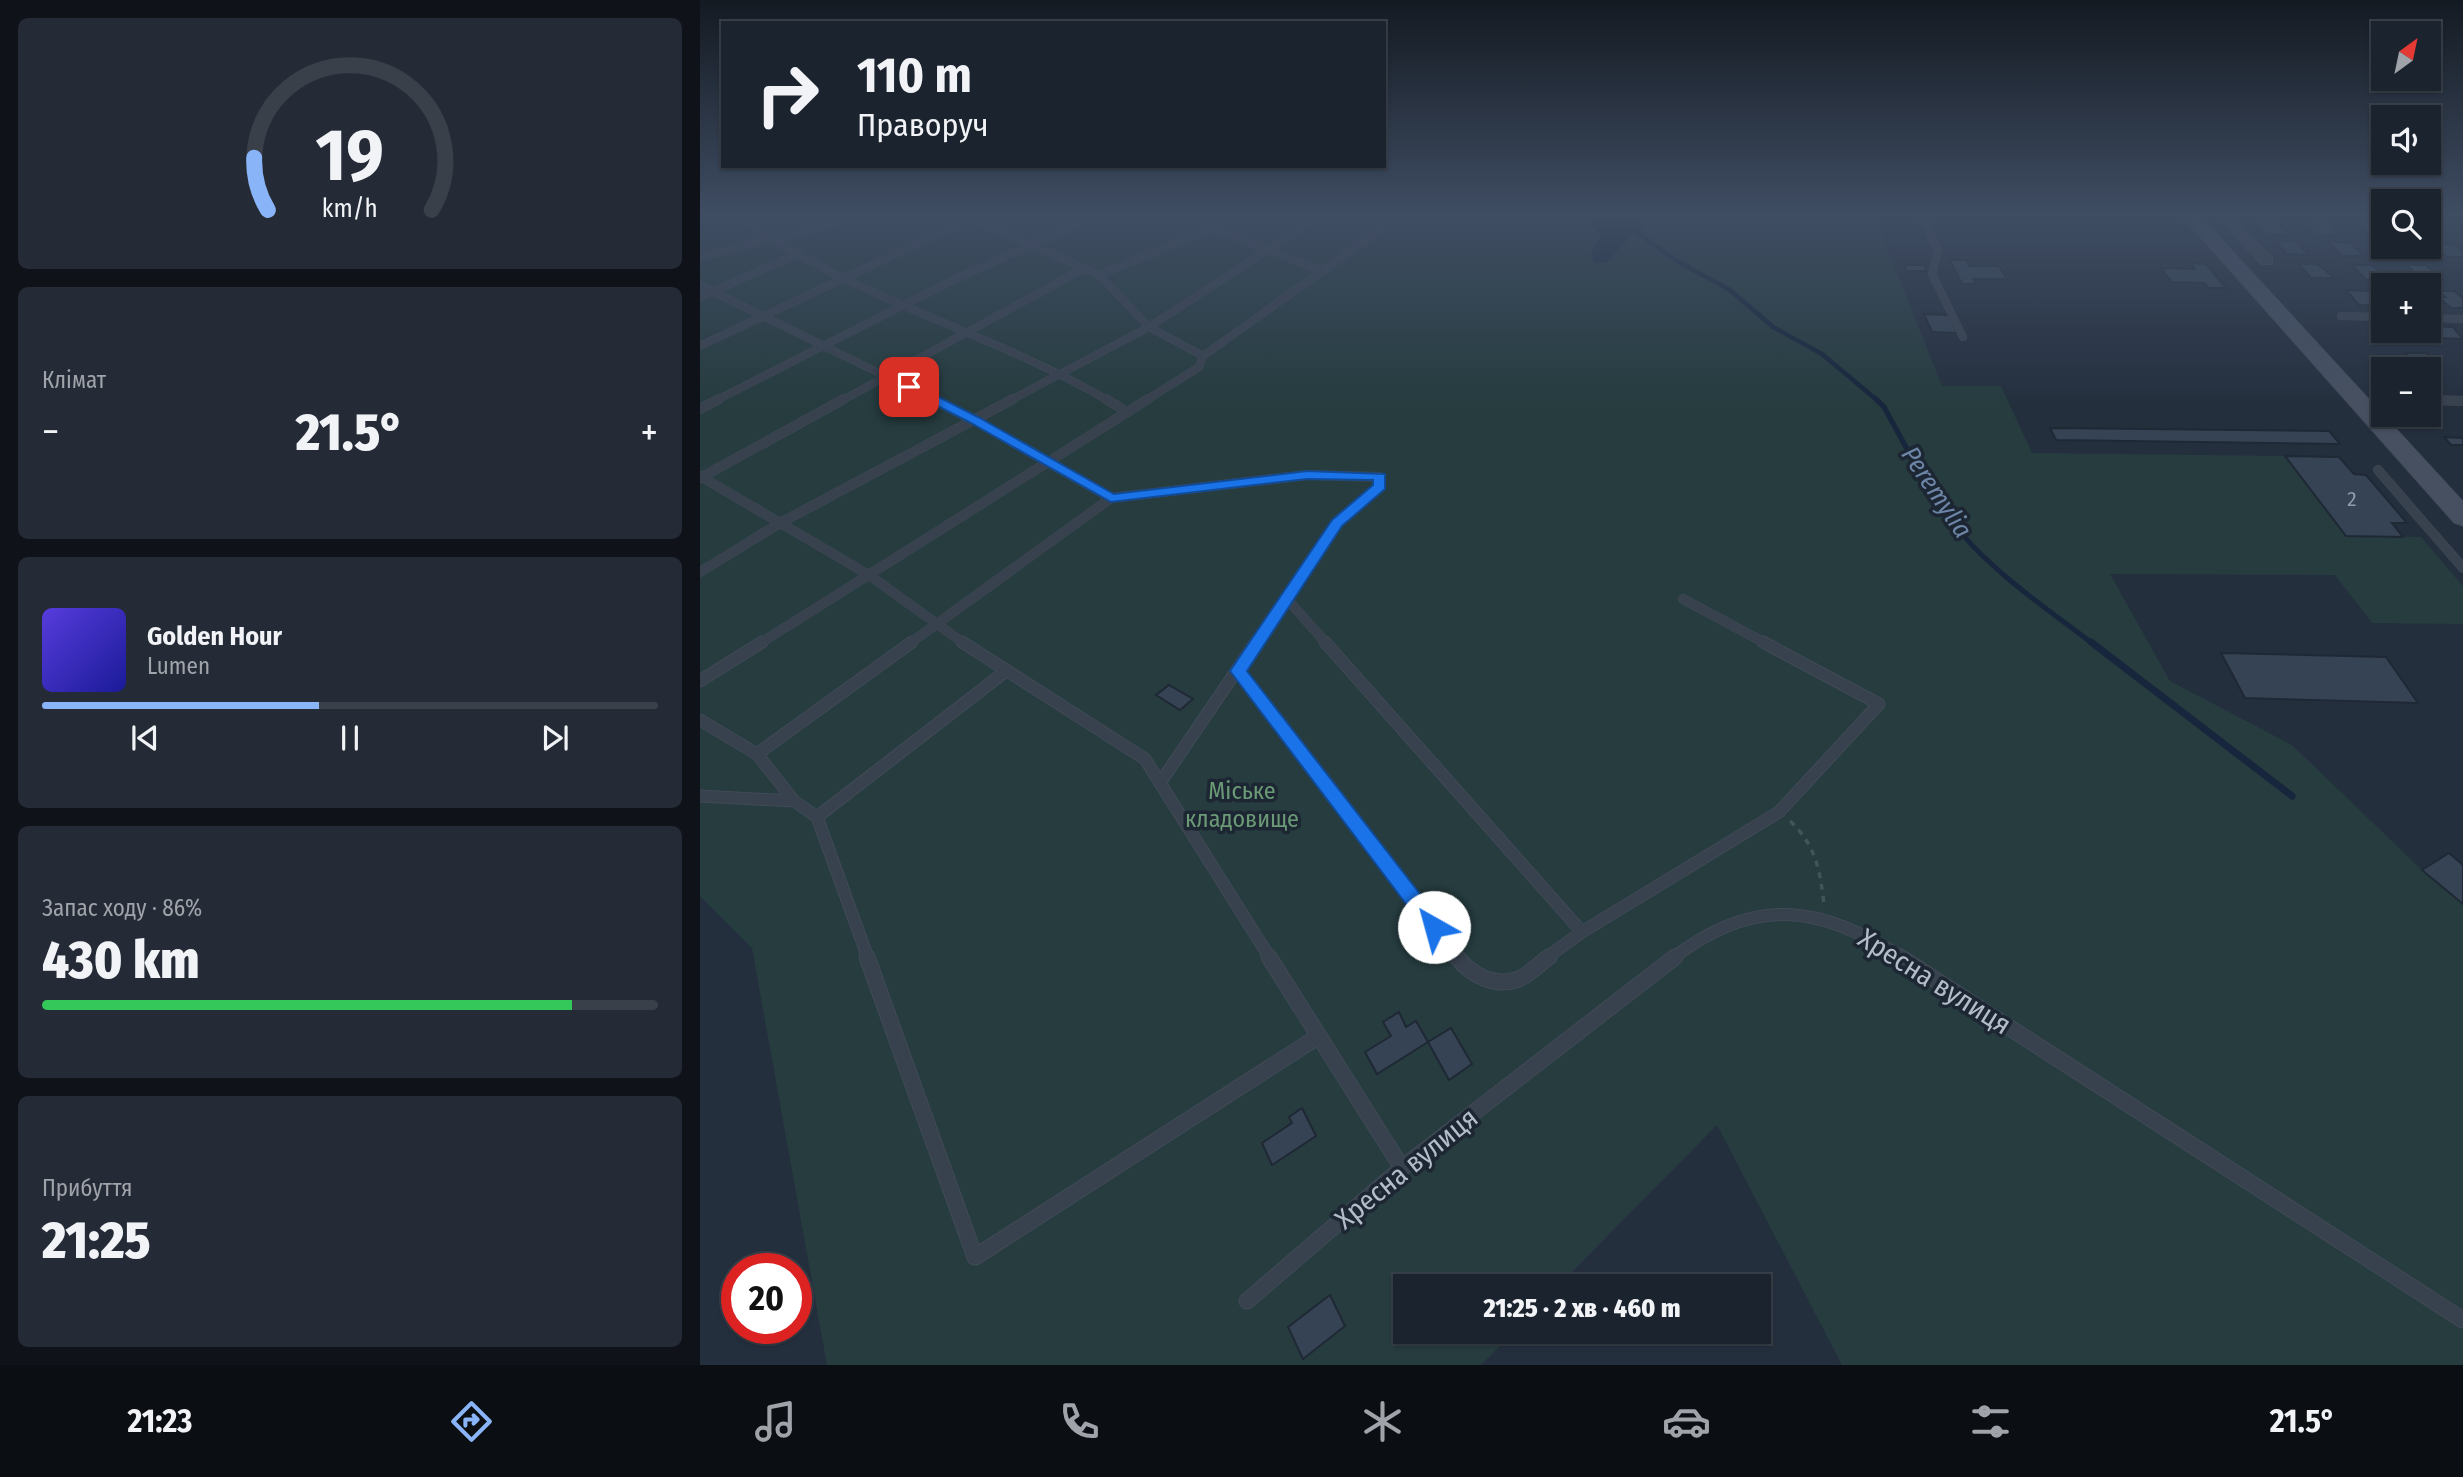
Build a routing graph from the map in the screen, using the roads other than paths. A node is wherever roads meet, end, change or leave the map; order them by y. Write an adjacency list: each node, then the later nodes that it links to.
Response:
1 (747, 277): 12 (lane)
2 (846, 277): 10 (lane)
3 (961, 277): 14 (lane)
4 (1069, 277): 21 (lane)
5 (1101, 277): 20 (lane)
6 (1227, 277): 20 (lane)
7 (1314, 277): 25 (lane)
8 (1933, 277): 22 (lane)
9 (2246, 277): 37 (main road)
10 (843, 278): 14 (lane); 16 (lane)
11 (700, 285): 12 (lane)
12 (712, 292): 13 (lane); 16 (lane)
13 (700, 297)
14 (900, 305): 21 (lane); 24 (lane)
15 (2341, 316): 17 (lane)
16 (762, 317): 23 (lane); 24 (lane)
17 (2371, 317)
18 (2441, 318): 19 (lane)
19 (2463, 319)
20 (1149, 327): 25 (lane); 26 (lane)
21 (967, 332): 26 (lane); 27 (lane)
22 (1963, 337)
23 (700, 346)
24 (825, 346): 27 (lane); 30 (lane)
25 (1203, 356): 31 (lane)
26 (1061, 373): 31 (lane); 32 (lane)
27 (887, 376): 32 (lane); 35 (lane)
28 (2441, 400): 29 (lane)
29 (2463, 401)
30 (700, 409)
31 (1127, 412): 33 (lane)
32 (974, 420): 33 (lane); 38 (lane)
33 (1050, 462): 36 (lane); 41 (lane)
34 (2378, 470): 39 (lane)
35 (701, 477): 38 (lane)
36 (1111, 498): 42 (lane); 44 (lane)
37 (2463, 517)
38 (782, 523): 40 (lane); 41 (lane)
39 (2463, 568)
40 (700, 572)
41 (869, 575): 44 (lane); 47 (lane)
42 (1286, 598): 46 (lane); 54 (lane)
43 (1682, 599): 54 (lane)
44 (934, 625): 45 (lane); 49 (lane)
45 (1006, 671): 50 (lane); 53 (lane)
46 (1238, 671): 50 (lane); 54 (lane)
47 (700, 681)
48 (700, 720): 49 (lane)
49 (757, 754): 52 (lane)
50 (1160, 783): 55 (lane)
51 (700, 796): 52 (lane)
52 (794, 802): 53 (lane)
53 (817, 817): 55 (lane)
54 (1582, 932)
55 (1320, 1036): 56 (lane)
56 (1402, 1168): 57 (lane, Хресна вулиця); 58 (lane, Хресна вулиця)
57 (1247, 1301)
58 (2463, 1320)

